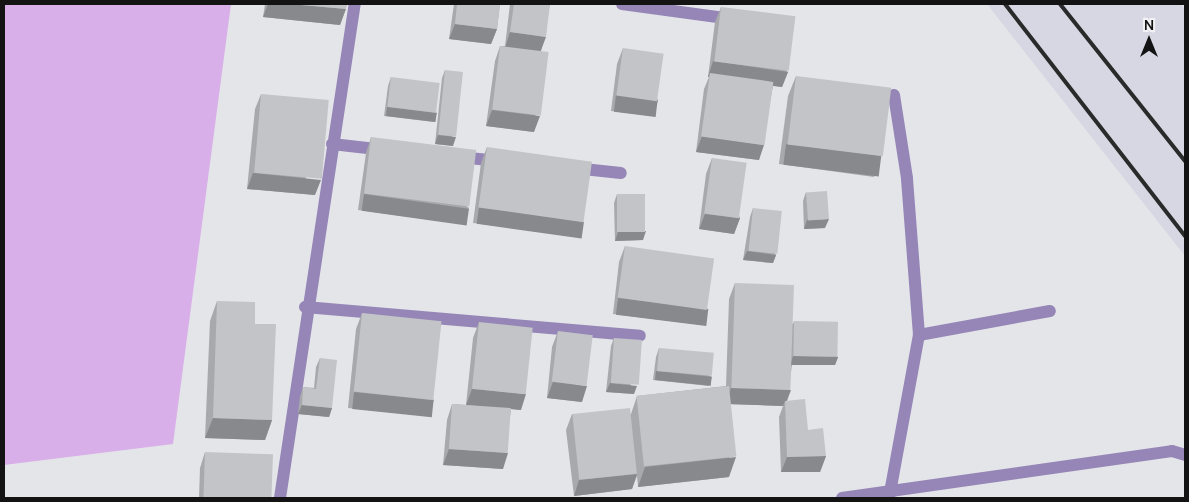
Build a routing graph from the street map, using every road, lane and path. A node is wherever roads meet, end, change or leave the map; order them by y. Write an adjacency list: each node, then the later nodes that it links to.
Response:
1 (355, 4): 5 (street)
2 (622, 4): 3 (street)
3 (748, 22)
4 (894, 95): 13 (street)
5 (332, 144): 6 (street); 11 (street)
6 (399, 151)
7 (448, 156): 8 (street)
8 (515, 162)
9 (563, 167): 10 (street)
10 (621, 173)
11 (305, 307): 14 (street); 17 (street)
12 (1050, 311): 13 (street)
13 (919, 335): 16 (street)
14 (640, 336)
15 (1185, 455): 16 (street)
16 (888, 495): 18 (street)
17 (280, 498)
18 (842, 498)

